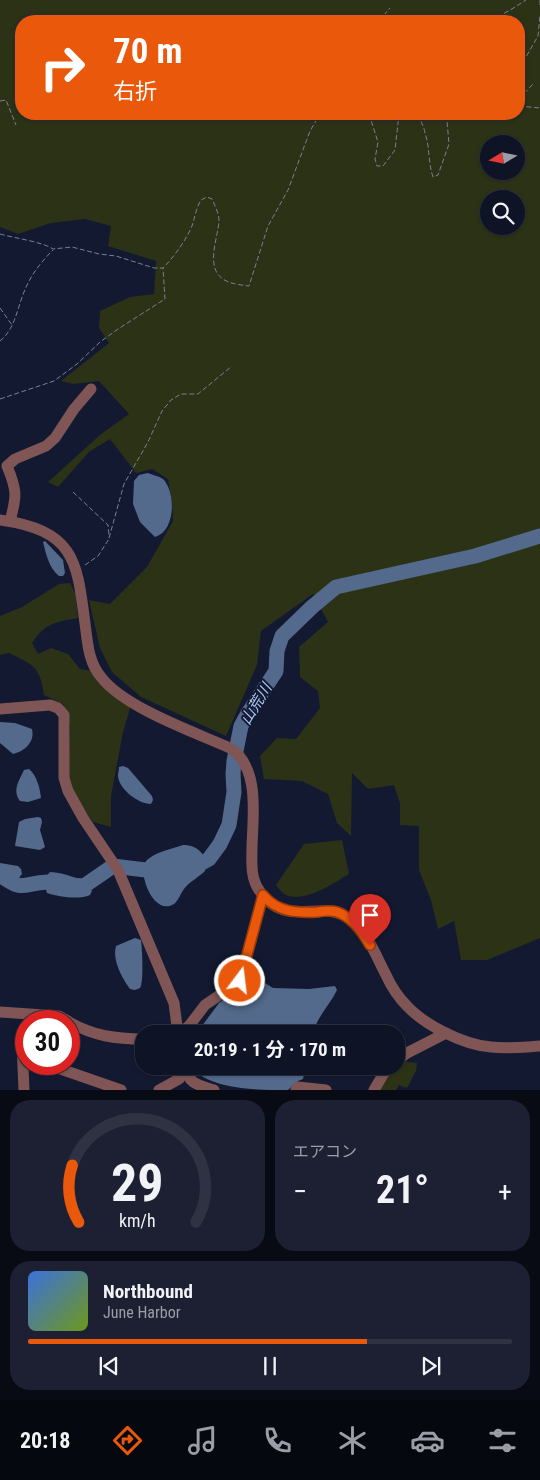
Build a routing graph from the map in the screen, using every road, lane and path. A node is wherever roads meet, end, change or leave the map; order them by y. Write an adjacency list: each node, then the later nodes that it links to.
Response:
1 (526, 0): 6 (path)
2 (540, 0): 3 (path)
3 (540, 7)
4 (390, 8): 5 (path)
5 (384, 15)
6 (500, 15)
7 (540, 15): 8 (path)
8 (525, 59)
9 (533, 84): 10 (path)
10 (525, 93)
11 (0, 101): 19 (path)
12 (525, 107): 13 (path)
13 (540, 108)
14 (316, 120): 22 (path)
15 (371, 120): 16 (path)
16 (398, 120)
17 (420, 120): 18 (path)
18 (447, 120)
19 (16, 125)
20 (0, 234): 21 (path)
21 (53, 249): 22 (path); 24 (path)
22 (163, 268): 28 (path)
23 (0, 308): 24 (path)
24 (12, 325): 25 (path)
25 (0, 341)
26 (232, 366): 31 (path)
27 (91, 389): 30 (street)
28 (0, 399)
29 (73, 492): 31 (path)
30 (5, 520): 32 (street)
31 (109, 538): 32 (path)
32 (76, 571): 34 (street)
33 (0, 710): 37 (street)
34 (263, 895): 38 (street); 40 (street)
35 (0, 1012): 36 (street)
36 (15, 1015)
37 (177, 1025)
38 (190, 1025)
39 (80, 1026): 41 (street)
40 (446, 1033): 42 (street); 43 (street)
41 (135, 1039)
42 (540, 1046)
43 (405, 1054)
44 (24, 1075): 49 (street)
45 (78, 1075): 50 (street)
46 (178, 1075): 51 (street)
47 (186, 1075): 52 (street)
48 (383, 1075): 55 (street)
49 (24, 1090)
50 (121, 1090)
51 (159, 1090)
52 (214, 1090)
53 (296, 1090): 54 (street)
54 (326, 1090)
55 (374, 1090)

